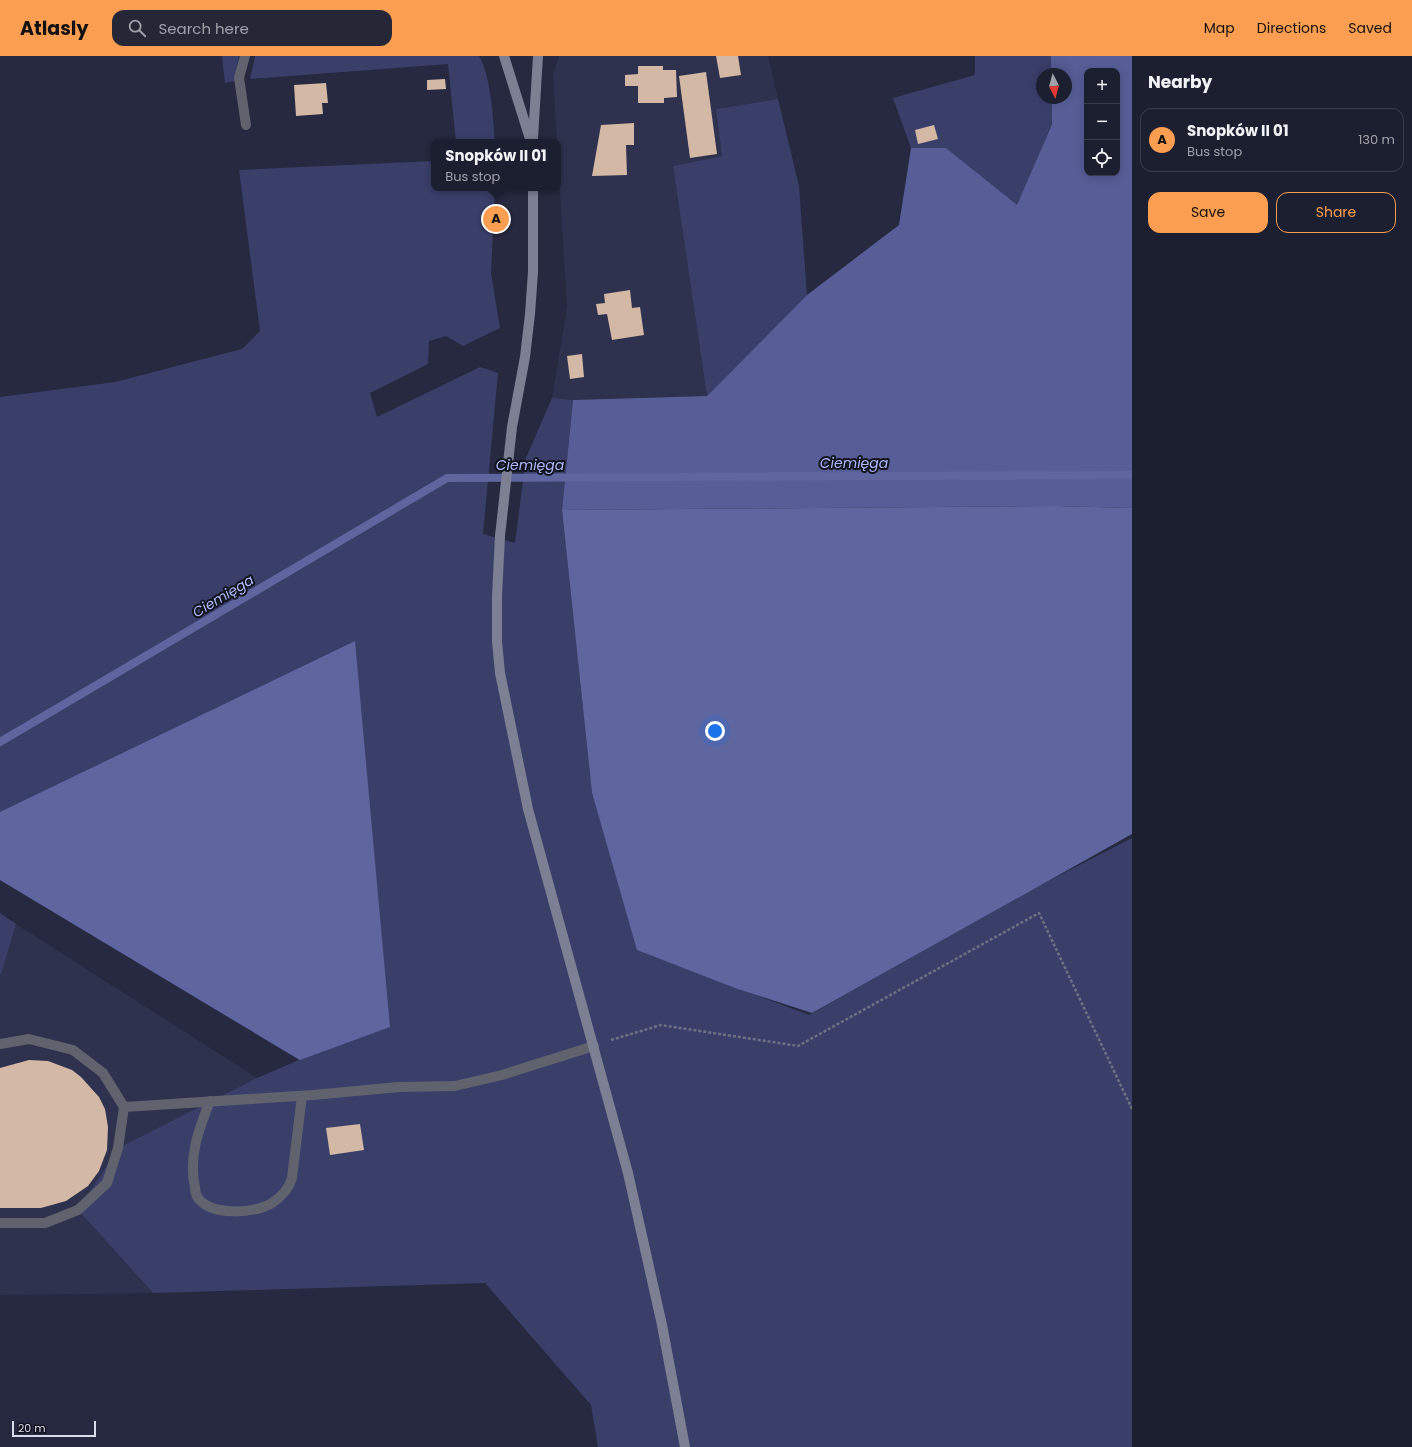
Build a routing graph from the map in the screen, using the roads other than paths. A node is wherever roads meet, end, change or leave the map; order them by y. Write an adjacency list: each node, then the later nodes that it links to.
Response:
1 (246, 56): 4 (lane)
2 (504, 56): 5 (main road)
3 (538, 56): 6 (main road)
4 (246, 124)
5 (531, 139)
6 (532, 139)
7 (533, 191): 9 (main road)
8 (0, 1044): 12 (lane)
9 (594, 1046): 10 (lane); 14 (main road)
10 (302, 1096): 11 (lane); 11 (lane)
11 (210, 1102): 12 (lane)
12 (124, 1107): 13 (lane)
13 (0, 1223)
14 (685, 1447)

